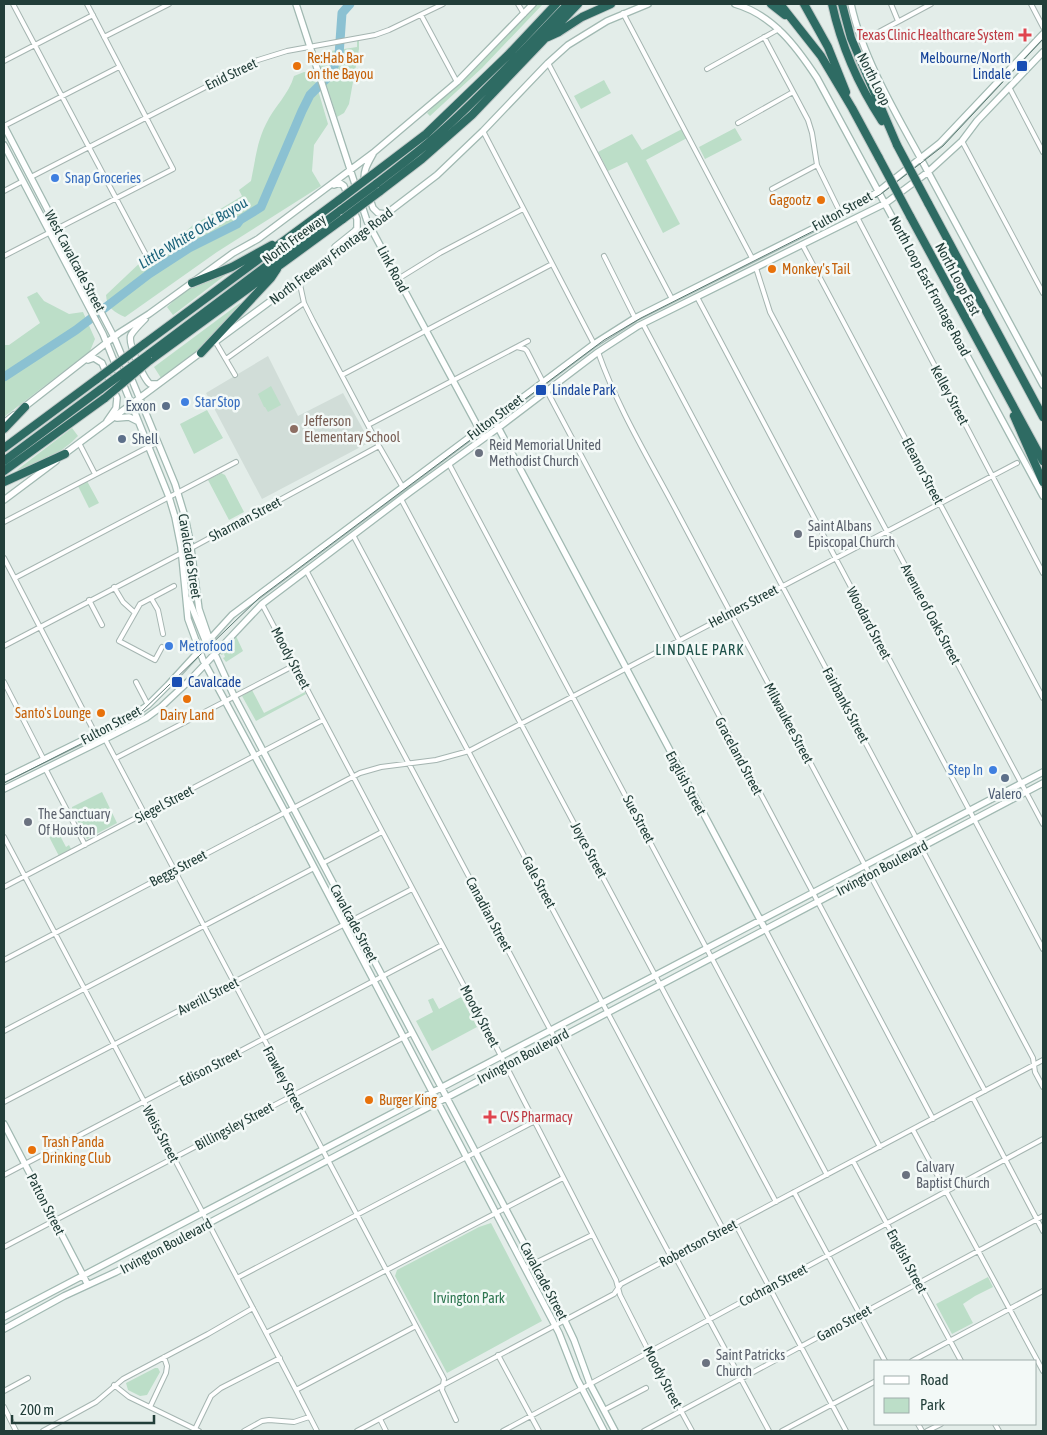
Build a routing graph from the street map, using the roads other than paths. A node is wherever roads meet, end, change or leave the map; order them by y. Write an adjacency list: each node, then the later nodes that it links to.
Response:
1 (13, 4): 38 (street)
2 (87, 4): 26 (street)
3 (169, 4): 34 (street)
4 (296, 4): 39 (main road, Link Road)
5 (444, 4): 27 (street, Enid Street)
6 (518, 4): 25 (street)
7 (533, 4): 25 (main road)
8 (549, 4): 32 (highway)
9 (556, 4): 32 (highway, North Freeway)
10 (568, 4): 67 (highway, North Freeway)
11 (578, 4): 36 (highway, North Freeway)
12 (611, 4): 36 (highway)
13 (648, 4): 24 (main road, North Freeway Frontage Road)
14 (735, 4): 31 (main road)
15 (771, 4): 29 (highway)
16 (780, 4): 29 (highway)
17 (804, 4): 49 (highway)
18 (832, 4): 54 (highway, North Loop)
19 (842, 4): 54 (highway)
20 (851, 4): 37 (main road)
21 (891, 4): 28 (street)
22 (931, 4): 28 (street)
23 (1030, 4): 30 (street)
24 (623, 13): 42 (main road, North Freeway Frontage Road); 86 (street)
25 (524, 14): 45 (main road)
26 (93, 15): 34 (street); 38 (street)
27 (421, 15): 39 (street, Enid Street); 45 (street)
28 (898, 21): 37 (street)
29 (798, 27): 49 (highway)
30 (1043, 27)
31 (780, 29): 35 (street); 70 (main road, North Loop East Frontage Road)
32 (527, 34): 79 (highway, North Freeway, bridge)
33 (1043, 34): 60 (main road, Fulton Street)
34 (104, 37): 43 (street)
35 (764, 37): 44 (street); 47 (street)
36 (544, 39): 67 (highway, North Freeway)
37 (862, 41): 60 (main road)
38 (35, 45): 41 (street); 48 (street)
39 (311, 47): 50 (street, Enid Street); 62 (main road, Link Road)
40 (1043, 52): 46 (main road, Fulton Street)
41 (4, 61)
42 (548, 63): 53 (main road, North Freeway Frontage Road); 97 (street)
43 (119, 67): 48 (street); 50 (street)
44 (707, 69)
45 (457, 82): 59 (main road)
46 (1009, 87): 55 (main road, Fulton Street); 58 (street)
47 (793, 92): 51 (street); 61 (street)
48 (62, 97): 52 (street); 57 (street)
49 (852, 108): 115 (highway, North Loop East, bridge)
50 (145, 118): 57 (street, Enid Street); 71 (street)
51 (738, 123)
52 (4, 126): 64 (main road, West Cavalcade Street)
53 (483, 132): 73 (street); 74 (main road, North Freeway Frontage Road)
54 (892, 135): 117 (highway, North Loop East, bridge)
55 (962, 141): 63 (main road, Fulton Street); 95 (street)
56 (4, 145): 65 (main road, West Cavalcade Street)
57 (89, 148): 64 (street, Enid Street); 71 (street)
58 (1043, 152)
59 (373, 153): 62 (main road); 74 (main road)
60 (921, 159): 63 (main road); 70 (main road, Fulton Street)
61 (817, 165): 68 (street); 75 (street)
62 (351, 170): 66 (main road); 77 (main road, Link Road)
63 (928, 172): 72 (main road, Fulton Street); 121 (main road)
64 (31, 177): 78 (main road, West Cavalcade Street)
65 (23, 181): 69 (street); 80 (main road, West Cavalcade Street)
66 (329, 186): 82 (main road); 94 (main road)
67 (377, 188): 87 (highway, North Freeway, bridge); 111 (highway, North Freeway, bridge)
68 (772, 189)
69 (4, 191)
70 (879, 191): 72 (main road, North Loop East Frontage Road); 75 (main road, Fulton Street)
71 (116, 199): 78 (street); 83 (street)
72 (886, 203): 76 (main road, Fulton Street); 156 (main road, North Loop East Frontage Road)
73 (523, 208): 88 (street); 91 (street)
74 (388, 213): 77 (main road, North Freeway Frontage Road)
75 (841, 214): 86 (main road, Fulton Street)
76 (857, 217): 81 (main road, Fulton Street); 151 (street, Kelley Street)
77 (370, 227): 82 (main road, North Freeway Frontage Road); 91 (main road, Link Road)
78 (57, 228): 80 (street); 90 (main road, West Cavalcade Street)
79 (302, 228): 94 (highway); 142 (highway, North Freeway, bridge)
80 (49, 232): 84 (street); 93 (main road, West Cavalcade Street)
81 (802, 244): 89 (main road, Fulton Street); 160 (street, Eleanor Street)
82 (335, 252): 92 (main road, North Freeway Frontage Road)
83 (144, 253)
84 (4, 256)
85 (604, 256): 100 (street)
86 (752, 258): 97 (main road, Fulton Street)
87 (280, 264): 109 (highway); 111 (highway, North Freeway)
88 (552, 264): 102 (street); 107 (street)
89 (756, 268): 96 (main road, Fulton Street); 162 (street, Avenue of Oaks Street)
90 (84, 278): 93 (main road); 103 (main road, West Cavalcade Street)
91 (398, 279): 102 (main road, Link Road)
92 (299, 280): 98 (street); 106 (main road, North Freeway Frontage Road)
93 (76, 282): 105 (main road, West Cavalcade Street)
94 (192, 283): 99 (main road)
95 (1043, 293)
96 (697, 297): 101 (main road, Fulton Street); 167 (street, Woodard Street)
97 (672, 299): 100 (main road, Fulton Street)
98 (304, 303): 112 (street); 114 (street)
99 (149, 314): 103 (main road); 119 (main road)
100 (635, 318): 107 (main road, Fulton Street)
101 (643, 324): 110 (main road, Fulton Street); 173 (street, Fairbanks Street)
102 (426, 331): 114 (street); 118 (main road, Link Road)
103 (114, 337): 105 (main road); 123 (main road, West Cavalcade Street)
104 (528, 341): 108 (street)
105 (106, 343): 113 (main road); 124 (main road, West Cavalcade Street)
106 (217, 344): 109 (main road, North Freeway Frontage Road); 112 (street)
107 (594, 344): 120 (main road, Fulton Street)
108 (516, 347): 118 (street); 120 (street)
109 (201, 352): 119 (main road, North Freeway Frontage Road)
110 (598, 352): 122 (main road, Fulton Street); 179 (street, Milwaukee Street)
111 (149, 358): 144 (highway, North Freeway, bridge); 149 (highway, North Freeway, bridge)
112 (226, 359): 116 (street)
113 (82, 362): 125 (main road); 132 (main road)
114 (342, 375): 133 (street)
115 (996, 375): 145 (highway, North Loop East); 153 (highway)
116 (235, 376)
117 (1021, 376): 126 (highway); 127 (highway, North Loop East)
118 (452, 380): 133 (street); 136 (main road, Link Road)
119 (162, 382): 123 (main road, North Freeway Frontage Road)
120 (544, 382): 129 (main road, Fulton Street)
121 (1043, 385)
122 (547, 391): 134 (main road, Fulton Street); 183 (street, Graceland Street)
123 (140, 399): 124 (main road, North Freeway Frontage Road); 138 (main road, Cavalcade Street)
124 (131, 406): 128 (main road, North Freeway Frontage Road); 130 (main road, Cavalcade Street)
125 (25, 407): 131 (main road); 135 (highway)
126 (1043, 412)
127 (1043, 417)
128 (112, 418): 130 (main road); 132 (main road, North Freeway Frontage Road)
129 (492, 419): 134 (main road, English Street); 136 (main road, Fulton Street)
130 (137, 421): 141 (main road, Cavalcade Street)
131 (4, 423)
132 (106, 423): 139 (main road, North Freeway Frontage Road)
133 (368, 425): 140 (street)
134 (498, 428): 137 (main road, Fulton Street); 191 (main road, English Street)
135 (4, 429)
136 (479, 430): 137 (main road, Link Road); 154 (main road, Fulton Street)
137 (484, 438): 148 (main road, Fulton Street)
138 (158, 442): 141 (street); 155 (main road, Cavalcade Street)
139 (79, 443): 143 (main road, North Freeway Frontage Road); 150 (street)
140 (379, 446): 154 (street); 164 (street, Sharman Street)
141 (148, 447): 150 (street); 157 (main road, Cavalcade Street)
142 (4, 448)
143 (65, 454): 152 (highway); 159 (main road, North Freeway Frontage Road)
144 (4, 461)
145 (1043, 461)
146 (236, 462): 155 (street)
147 (1017, 463): 151 (street, Helmers Street)
148 (449, 464): 158 (main road, Fulton Street); 194 (street, Sue Street)
149 (4, 471)
150 (96, 474): 161 (street)
151 (992, 476): 160 (street, Helmers Street); 169 (street, Kelley Street)
152 (4, 482)
153 (1043, 482)
154 (402, 486): 184 (main road, Fulton Street)
155 (178, 493): 157 (street); 164 (main road, Cavalcade Street)
156 (1043, 496)
157 (169, 497): 165 (main road, Cavalcade Street); 170 (street)
158 (401, 499): 163 (main road, Fulton Street); 200 (street, Joyce Street)
159 (4, 500)
160 (940, 503): 162 (street, Helmers Street); 196 (street, Eleanor Street)
161 (4, 522)
162 (887, 530): 167 (street, Helmers Street); 213 (street, Avenue of Oaks Street)
163 (353, 535): 168 (main road, Fulton Street); 204 (street, Gale Street)
164 (191, 548): 165 (street, Sharman Street); 184 (main road, Cavalcade Street)
165 (181, 552): 172 (main road, Cavalcade Street); 174 (street, Sharman Street)
166 (4, 558): 170 (street)
167 (835, 558): 173 (street, Helmers Street); 218 (street, Woodard Street)
168 (306, 570): 177 (main road, Fulton Street); 208 (street, Canadian Street)
169 (1043, 573)
170 (14, 578): 181 (street)
171 (174, 586): 175 (street)
172 (185, 586): 184 (main road); 187 (main road, Cavalcade Street)
173 (783, 586): 179 (street, Helmers Street); 225 (street, Fairbanks Street)
174 (114, 587): 176 (street, Sharman Street); 178 (street)
175 (151, 598): 178 (street); 182 (street)
176 (89, 600): 180 (street); 181 (street, Sharman Street)
177 (262, 604): 188 (main road, Fulton Street); 190 (street, Moody Street)
178 (134, 612): 186 (street)
179 (730, 613): 183 (street, Helmers Street); 229 (street, Milwaukee Street)
180 (102, 625)
181 (41, 626): 185 (street, Sharman Street); 201 (street)
182 (162, 634)
183 (678, 640): 191 (street, Helmers Street); 236 (street, Graceland Street)
184 (207, 642): 187 (main road, Fulton Street); 188 (main road, Cavalcade Street)
185 (4, 646)
186 (162, 647)
187 (199, 651): 189 (main road, Cavalcade Street); 198 (main road, Fulton Street)
188 (214, 653): 189 (main road, Fulton Street); 195 (main road, Cavalcade Street)
189 (205, 664): 197 (main road, Cavalcade Street); 202 (main road, Fulton Street)
190 (294, 665): 195 (street); 199 (street, Moody Street)
191 (625, 667): 194 (street, Helmers Street); 238 (main road, English Street)
192 (4, 682): 207 (street)
193 (136, 682): 198 (street)
194 (573, 695): 200 (street, Helmers Street); 245 (street, Sue Street)
195 (234, 696): 197 (street); 203 (main road, Cavalcade Street)
196 (1043, 698)
197 (224, 701): 205 (main road, Cavalcade Street); 206 (street)
198 (148, 705): 201 (main road, Fulton Street)
199 (323, 720): 203 (street, Siegel Street); 211 (street, Moody Street)
200 (521, 723): 204 (street, Helmers Street); 250 (street, Joyce Street)
201 (96, 734): 207 (main road, Fulton Street)
202 (106, 739): 206 (street, Frawley Street); 209 (main road, Fulton Street)
203 (264, 751): 205 (street, Siegel Street); 217 (main road, Cavalcade Street)
204 (468, 751): 208 (street, Helmers Street); 255 (street, Gale Street)
205 (255, 756): 219 (main road, Cavalcade Street); 220 (street, Siegel Street)
206 (116, 758): 220 (street, Frawley Street)
207 (44, 760): 212 (main road, Fulton Street)
208 (408, 762): 211 (street, Helmers Street); 257 (street, Canadian Street)
209 (45, 768): 215 (main road, Fulton Street); 226 (street)
210 (1043, 772): 213 (main road, Irvington Boulevard)
211 (353, 776): 217 (street, Beggs Street); 223 (street, Moody Street)
212 (4, 779)
213 (1021, 783): 216 (street, Avenue of Oaks Street); 218 (main road, Irvington Boulevard)
214 (1043, 783): 216 (main road, Irvington Boulevard)
215 (4, 789)
216 (1026, 792): 221 (main road, Irvington Boulevard); 222 (street, Avenue of Oaks Street)
217 (293, 807): 219 (street, Beggs Street); 228 (main road, Cavalcade Street)
218 (969, 810): 221 (street, Woodard Street); 225 (main road, Irvington Boulevard)
219 (284, 812): 230 (main road, Cavalcade Street); 231 (street, Beggs Street)
220 (145, 814): 226 (street, Siegel Street); 231 (street, Frawley Street)
221 (974, 820): 227 (main road, Irvington Boulevard); 246 (street, Woodard Street)
222 (1043, 824)
223 (382, 832): 228 (street); 235 (street, Moody Street)
224 (4, 837): 233 (street, Weiss Street)
225 (917, 838): 227 (street, Fairbanks Street); 229 (main road, Irvington Boulevard)
226 (85, 845): 233 (street, Siegel Street)
227 (922, 847): 232 (main road, Irvington Boulevard); 266 (street, Fairbanks Street)
228 (323, 863): 239 (main road, Cavalcade Street)
229 (865, 865): 232 (street, Milwaukee Street); 236 (main road, Irvington Boulevard)
230 (314, 868): 240 (main road, Cavalcade Street); 241 (street)
231 (174, 870): 241 (street, Frawley Street); 243 (street, Beggs Street)
232 (870, 874): 237 (main road, Irvington Boulevard); 270 (street, Milwaukee Street)
233 (24, 876): 234 (street, Siegel Street); 243 (street, Weiss Street)
234 (4, 887)
235 (412, 889): 239 (street, Averill Street); 244 (street, Moody Street)
236 (812, 893): 237 (street, Graceland Street); 238 (main road, Irvington Boulevard)
237 (817, 902): 242 (main road, Irvington Boulevard); 279 (street, Graceland Street)
238 (760, 920): 242 (main road, English Street); 245 (main road, Irvington Boulevard)
239 (353, 921): 240 (street, Averill Street); 249 (main road, Cavalcade Street)
240 (344, 925): 251 (main road, Cavalcade Street); 252 (street, Averill Street)
241 (204, 926): 252 (street, Frawley Street); 254 (street)
242 (765, 930): 247 (main road, Irvington Boulevard); 285 (street, English Street)
243 (54, 934): 248 (street, Beggs Street); 254 (street, Weiss Street)
244 (442, 945): 249 (street, Edison Street); 264 (street, Moody Street)
245 (707, 948): 247 (street, Sue Street); 250 (main road, Irvington Boulevard)
246 (1043, 949)
247 (712, 957): 253 (main road, Irvington Boulevard); 295 (street, Sue Street)
248 (4, 960)
249 (382, 976): 251 (street, Edison Street); 259 (main road, Cavalcade Street)
250 (655, 976): 253 (street, Joyce Street); 255 (main road, Irvington Boulevard)
251 (374, 981): 260 (main road, Cavalcade Street); 261 (street, Edison Street)
252 (234, 983): 261 (street, Frawley Street); 263 (street, Averill Street)
253 (660, 984): 256 (main road, Irvington Boulevard); 301 (street, Joyce Street)
254 (84, 989): 258 (street); 263 (street, Weiss Street)
255 (603, 1002): 256 (street, Gale Street); 257 (main road, Irvington Boulevard)
256 (608, 1012): 262 (main road, Irvington Boulevard); 312 (street, Gale Street)
257 (550, 1030): 262 (street, Canadian Street); 264 (main road, Irvington Boulevard)
258 (4, 1031)
259 (412, 1033): 260 (street, Billingsley Street); 269 (main road, Cavalcade Street)
260 (404, 1038): 271 (main road, Cavalcade Street); 272 (street, Billingsley Street)
261 (264, 1039): 272 (street, Frawley Street); 275 (street, Edison Street)
262 (555, 1039): 267 (main road, Irvington Boulevard); 320 (street, Canadian Street)
263 (114, 1045): 275 (street, Weiss Street); 276 (street, Averill Street)
264 (501, 1056): 267 (street, Moody Street); 269 (main road, Irvington Boulevard)
265 (1043, 1060): 266 (street, Robertson Street)
266 (1034, 1065): 268 (street, Fairbanks Street); 270 (street, Robertson Street)
267 (505, 1066): 273 (main road, Irvington Boulevard); 280 (street, Moody Street)
268 (1043, 1087)
269 (441, 1088): 271 (main road, Irvington Boulevard); 273 (main road, Cavalcade Street)
270 (985, 1091): 274 (street, Robertson Street)
271 (432, 1093): 277 (main road, Cavalcade Street); 278 (main road, Irvington Boulevard)
272 (293, 1095): 286 (street, Frawley Street); 289 (street, Billingsley Street)
273 (446, 1097): 277 (main road, Irvington Boulevard); 287 (main road, Cavalcade Street)
274 (973, 1098): 279 (street, Robertson Street); 290 (street)
275 (144, 1101): 289 (street, Weiss Street); 293 (street, Edison Street)
276 (4, 1102)
277 (437, 1102): 282 (main road, Irvington Boulevard); 288 (main road, Cavalcade Street)
278 (384, 1118): 282 (main road); 286 (main road, Irvington Boulevard)
279 (933, 1119): 283 (street, Robertson Street)
280 (533, 1122): 287 (street); 296 (street, Moody Street)
281 (4, 1124): 293 (main road, Patton Street)
282 (389, 1128): 291 (main road, Irvington Boulevard)
283 (913, 1130): 285 (street, Robertson Street); 298 (street)
284 (1043, 1139): 290 (street, Cochran Street)
285 (880, 1147): 292 (street, Robertson Street)
286 (322, 1150): 291 (street, Frawley Street); 297 (main road, Irvington Boulevard)
287 (476, 1152): 288 (street); 302 (main road, Cavalcade Street)
288 (466, 1157): 303 (main road, Cavalcade Street); 305 (street)
289 (174, 1158): 304 (street, Weiss Street); 308 (street, Billingsley Street)
290 (1006, 1159): 298 (street, Cochran Street); 307 (street)
291 (328, 1160): 299 (main road, Irvington Boulevard); 305 (street, Frawley Street)
292 (853, 1161): 295 (street, Robertson Street); 311 (street, English Street)
293 (25, 1164): 294 (street, Edison Street); 308 (main road, Patton Street)
294 (4, 1175)
295 (827, 1175): 300 (street, Robertson Street)
296 (563, 1178): 302 (street); 314 (street, Moody Street)
297 (262, 1182): 299 (main road); 304 (main road, Irvington Boulevard)
298 (946, 1191): 311 (street, Cochran Street); 317 (street)
299 (267, 1192): 310 (main road, Irvington Boulevard)
300 (794, 1192): 301 (street, Robertson Street); 319 (street)
301 (776, 1202): 309 (street, Robertson Street)
302 (505, 1207): 303 (street); 321 (main road, Cavalcade Street)
303 (495, 1212): 322 (main road, Cavalcade Street); 323 (street)
304 (203, 1213): 310 (street, Weiss Street); 315 (main road, Irvington Boulevard)
305 (356, 1214): 323 (street, Frawley Street); 325 (street)
306 (1043, 1216): 307 (street, Gano Street)
307 (1037, 1219): 313 (street); 317 (street, Gano Street)
308 (54, 1220): 316 (street, Billingsley Street); 324 (main road, Patton Street)
309 (735, 1223): 312 (street, Robertson Street); 328 (street)
310 (208, 1224): 318 (main road, Irvington Boulevard); 325 (street, Weiss Street)
311 (887, 1224): 319 (street, Cochran Street); 326 (street, English Street)
312 (724, 1229): 320 (street, Robertson Street)
313 (1043, 1231)
314 (592, 1234): 321 (street); 329 (street, Moody Street)
315 (148, 1242): 318 (main road); 324 (main road, Irvington Boulevard)
316 (4, 1247)
317 (978, 1250): 326 (street, Gano Street); 334 (street)
318 (153, 1252): 327 (main road, Irvington Boulevard)
319 (827, 1255): 328 (street, Cochran Street); 335 (street)
320 (672, 1257): 329 (street, Robertson Street); 338 (street, Canadian Street)
321 (535, 1263): 322 (street); 337 (main road, Cavalcade Street)
322 (525, 1268): 339 (main road, Cavalcade Street)
323 (386, 1269): 340 (street, Frawley Street); 342 (street)
324 (83, 1275): 327 (main road, Patton Street); 331 (main road, Irvington Boulevard)
325 (237, 1278): 333 (street, Weiss Street)
326 (919, 1283): 335 (street, Gano Street); 343 (street, English Street)
327 (88, 1285): 332 (main road, Irvington Boulevard)
328 (769, 1287): 338 (street, Cochran Street); 344 (street)
329 (618, 1289): 337 (street, Robertson Street); 345 (street, Moody Street)
330 (1043, 1291): 334 (street)
331 (43, 1296): 332 (main road); 336 (main road, Irvington Boulevard)
332 (47, 1306): 341 (main road, Irvington Boulevard)
333 (253, 1308): 342 (street, Weiss Street); 347 (street)
334 (1010, 1309): 343 (street); 352 (street)
335 (859, 1315): 344 (street, Gano Street); 349 (street)
336 (4, 1317)
337 (564, 1319): 339 (street, Robertson Street); 357 (main road, Cavalcade Street)
338 (709, 1319): 345 (street, Cochran Street); 354 (street, Canadian Street)
339 (555, 1324): 346 (street, Robertson Street); 360 (main road, Cavalcade Street)
340 (416, 1326): 356 (street, Frawley Street); 361 (street)
341 (4, 1329)
342 (266, 1334): 348 (street, Weiss Street)
343 (950, 1341): 350 (street); 351 (street, English Street)
344 (800, 1347): 354 (street, Gano Street); 363 (street)
345 (649, 1352): 357 (street, Cochran Street); 367 (street, Moody Street)
346 (498, 1355): 356 (street, Robertson Street); 368 (street)
347 (164, 1357): 358 (street); 365 (street)
348 (280, 1358): 361 (street, Weiss Street); 373 (street)
349 (884, 1360)
350 (914, 1360)
351 (960, 1360)
352 (1043, 1370)
353 (28, 1378): 362 (street)
354 (741, 1379): 367 (street, Gano Street); 386 (street, Canadian Street)
355 (874, 1382): 363 (street)
356 (443, 1384): 370 (street, Robertson Street); 371 (street, Frawley Street)
357 (590, 1384): 360 (street, Cochran Street); 366 (main road, Cavalcade Street)
358 (114, 1385): 365 (street); 375 (street)
359 (646, 1388): 366 (street)
360 (582, 1389): 368 (street, Cochran Street); 382 (main road, Cavalcade Street)
361 (296, 1390): 369 (street, Weiss Street)
362 (4, 1391)
363 (832, 1405): 387 (street); 388 (street)
364 (4, 1407): 374 (street)
365 (150, 1407): 373 (street)
366 (604, 1410): 383 (main road, Cavalcade Street)
367 (681, 1411): 384 (street, Gano Street); 385 (street, Moody Street)
368 (531, 1416): 380 (street, Cochran Street); 381 (street)
369 (309, 1417): 376 (street); 377 (street, Weiss Street)
370 (380, 1419): 378 (street, Robertson Street); 379 (street)
371 (456, 1420)
372 (939, 1425): 389 (street)
373 (197, 1430)
374 (16, 1431)
375 (43, 1431)
376 (244, 1431)
377 (316, 1431)
378 (357, 1431)
379 (386, 1431)
380 (502, 1431)
381 (539, 1431)
382 (604, 1431)
383 (616, 1431)
384 (644, 1431)
385 (692, 1431)
386 (769, 1431)
387 (782, 1431)
388 (846, 1431)
389 (927, 1431)

